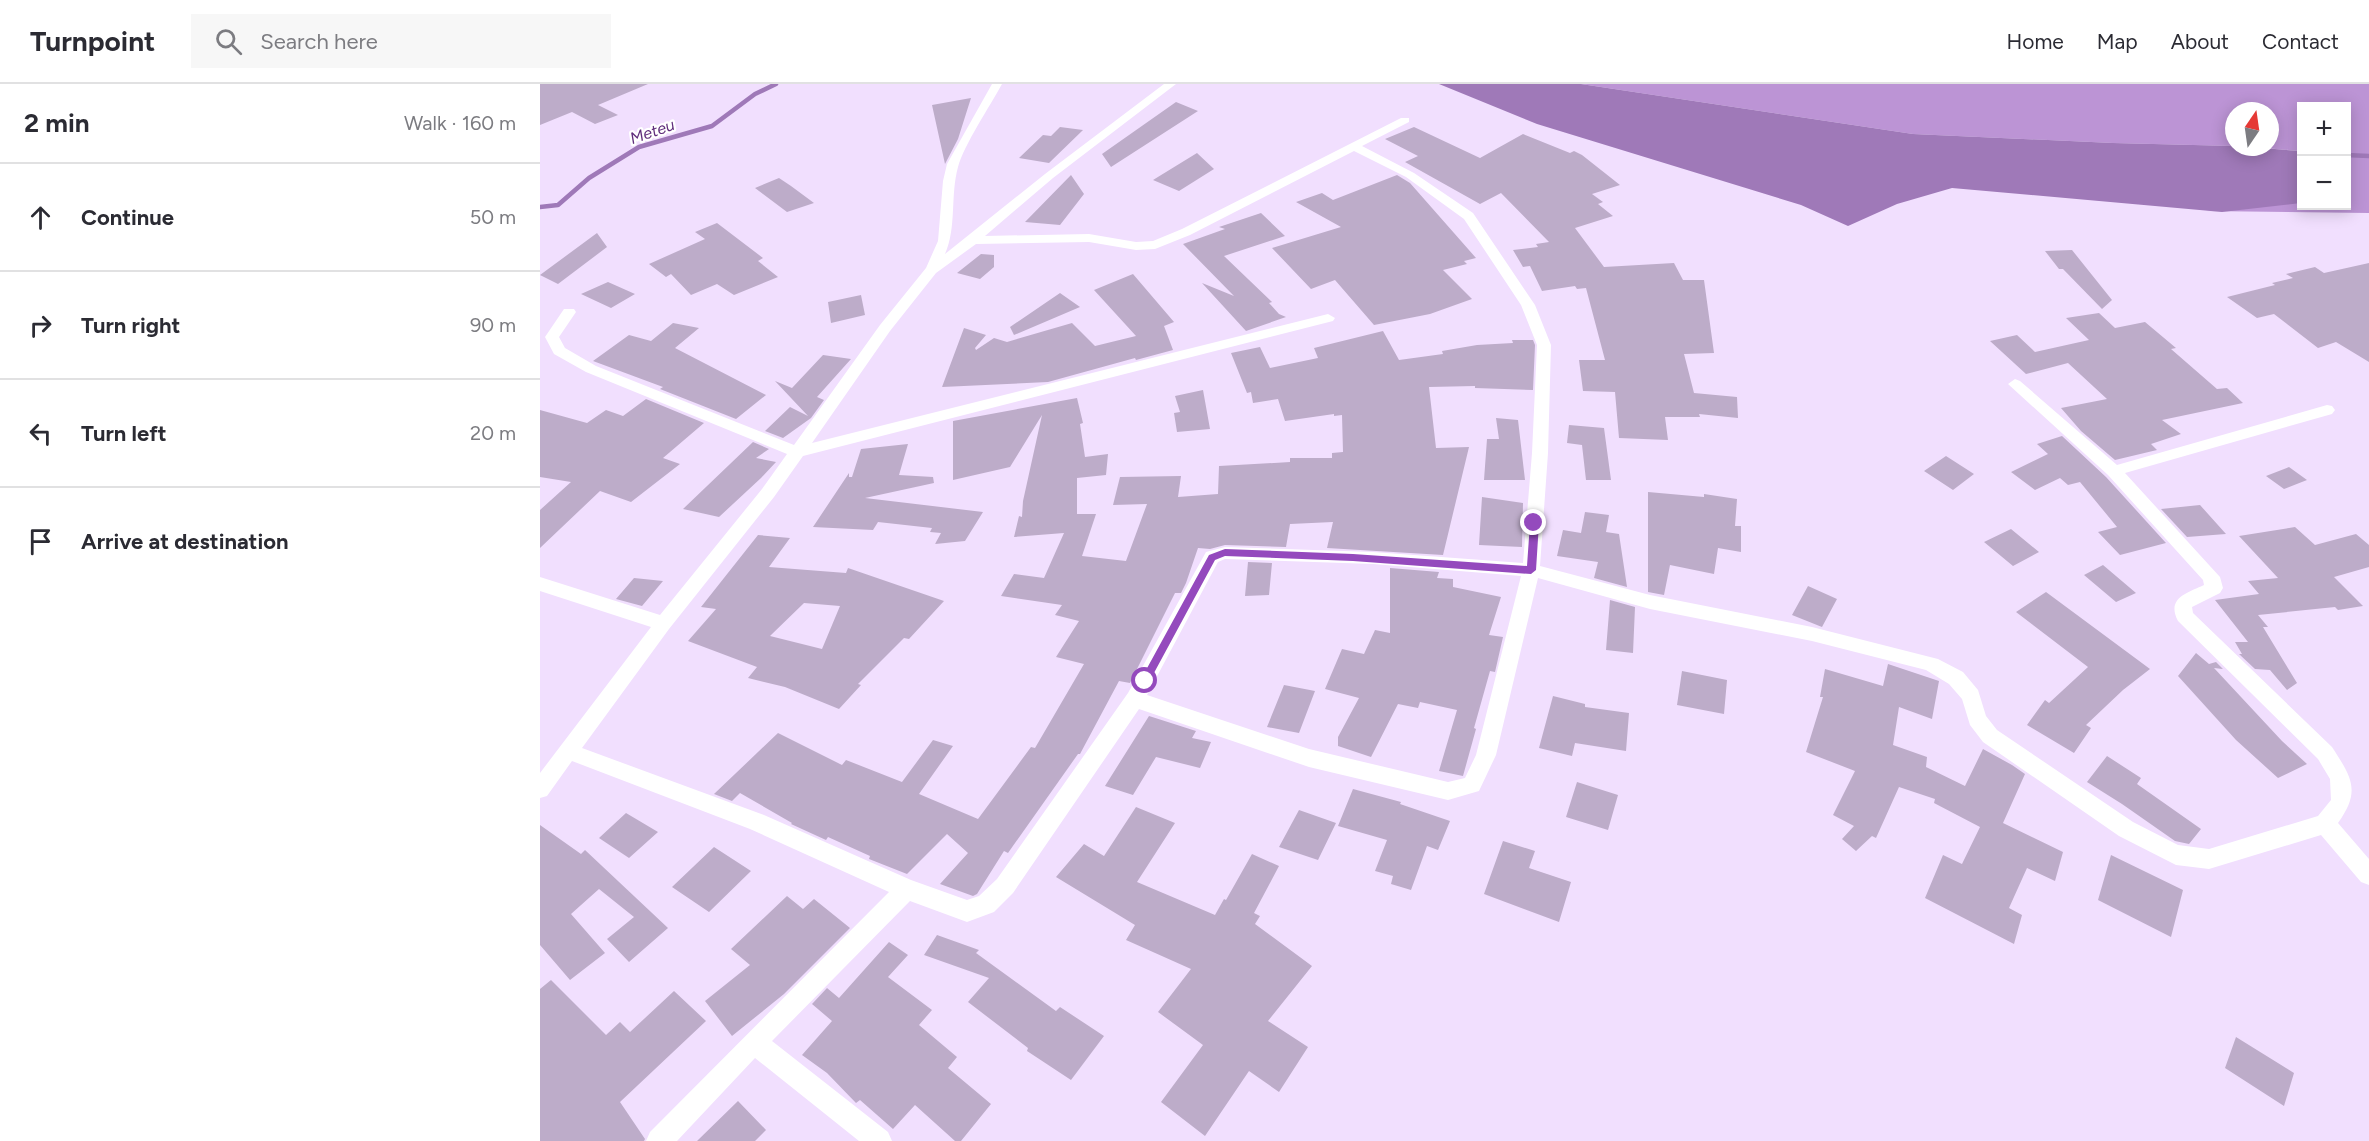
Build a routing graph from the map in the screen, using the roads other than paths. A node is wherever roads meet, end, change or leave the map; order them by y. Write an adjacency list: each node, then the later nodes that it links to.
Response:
1 (997, 84): 6 (street)
2 (1171, 84): 5 (street)
3 (1405, 120): 4 (street)
4 (1355, 147): 5 (street); 13 (street)
5 (974, 240): 6 (street)
6 (931, 270): 11 (street)
7 (569, 312): 11 (street)
8 (1328, 318): 11 (street)
9 (2015, 384): 12 (street)
10 (2327, 410): 12 (street)
11 (796, 452): 15 (street)
12 (2114, 471): 19 (street)
13 (1531, 570): 16 (street); 16 (street); 19 (street)
14 (540, 584): 15 (street)
15 (663, 624): 17 (street)
16 (1135, 699): 21 (street)
17 (568, 751): 18 (street); 21 (street)
18 (540, 789)
19 (2325, 824): 20 (street)
20 (2369, 875)
21 (907, 889): 22 (street)
22 (754, 1042): 23 (street); 24 (street)
23 (659, 1141)
24 (879, 1141)

